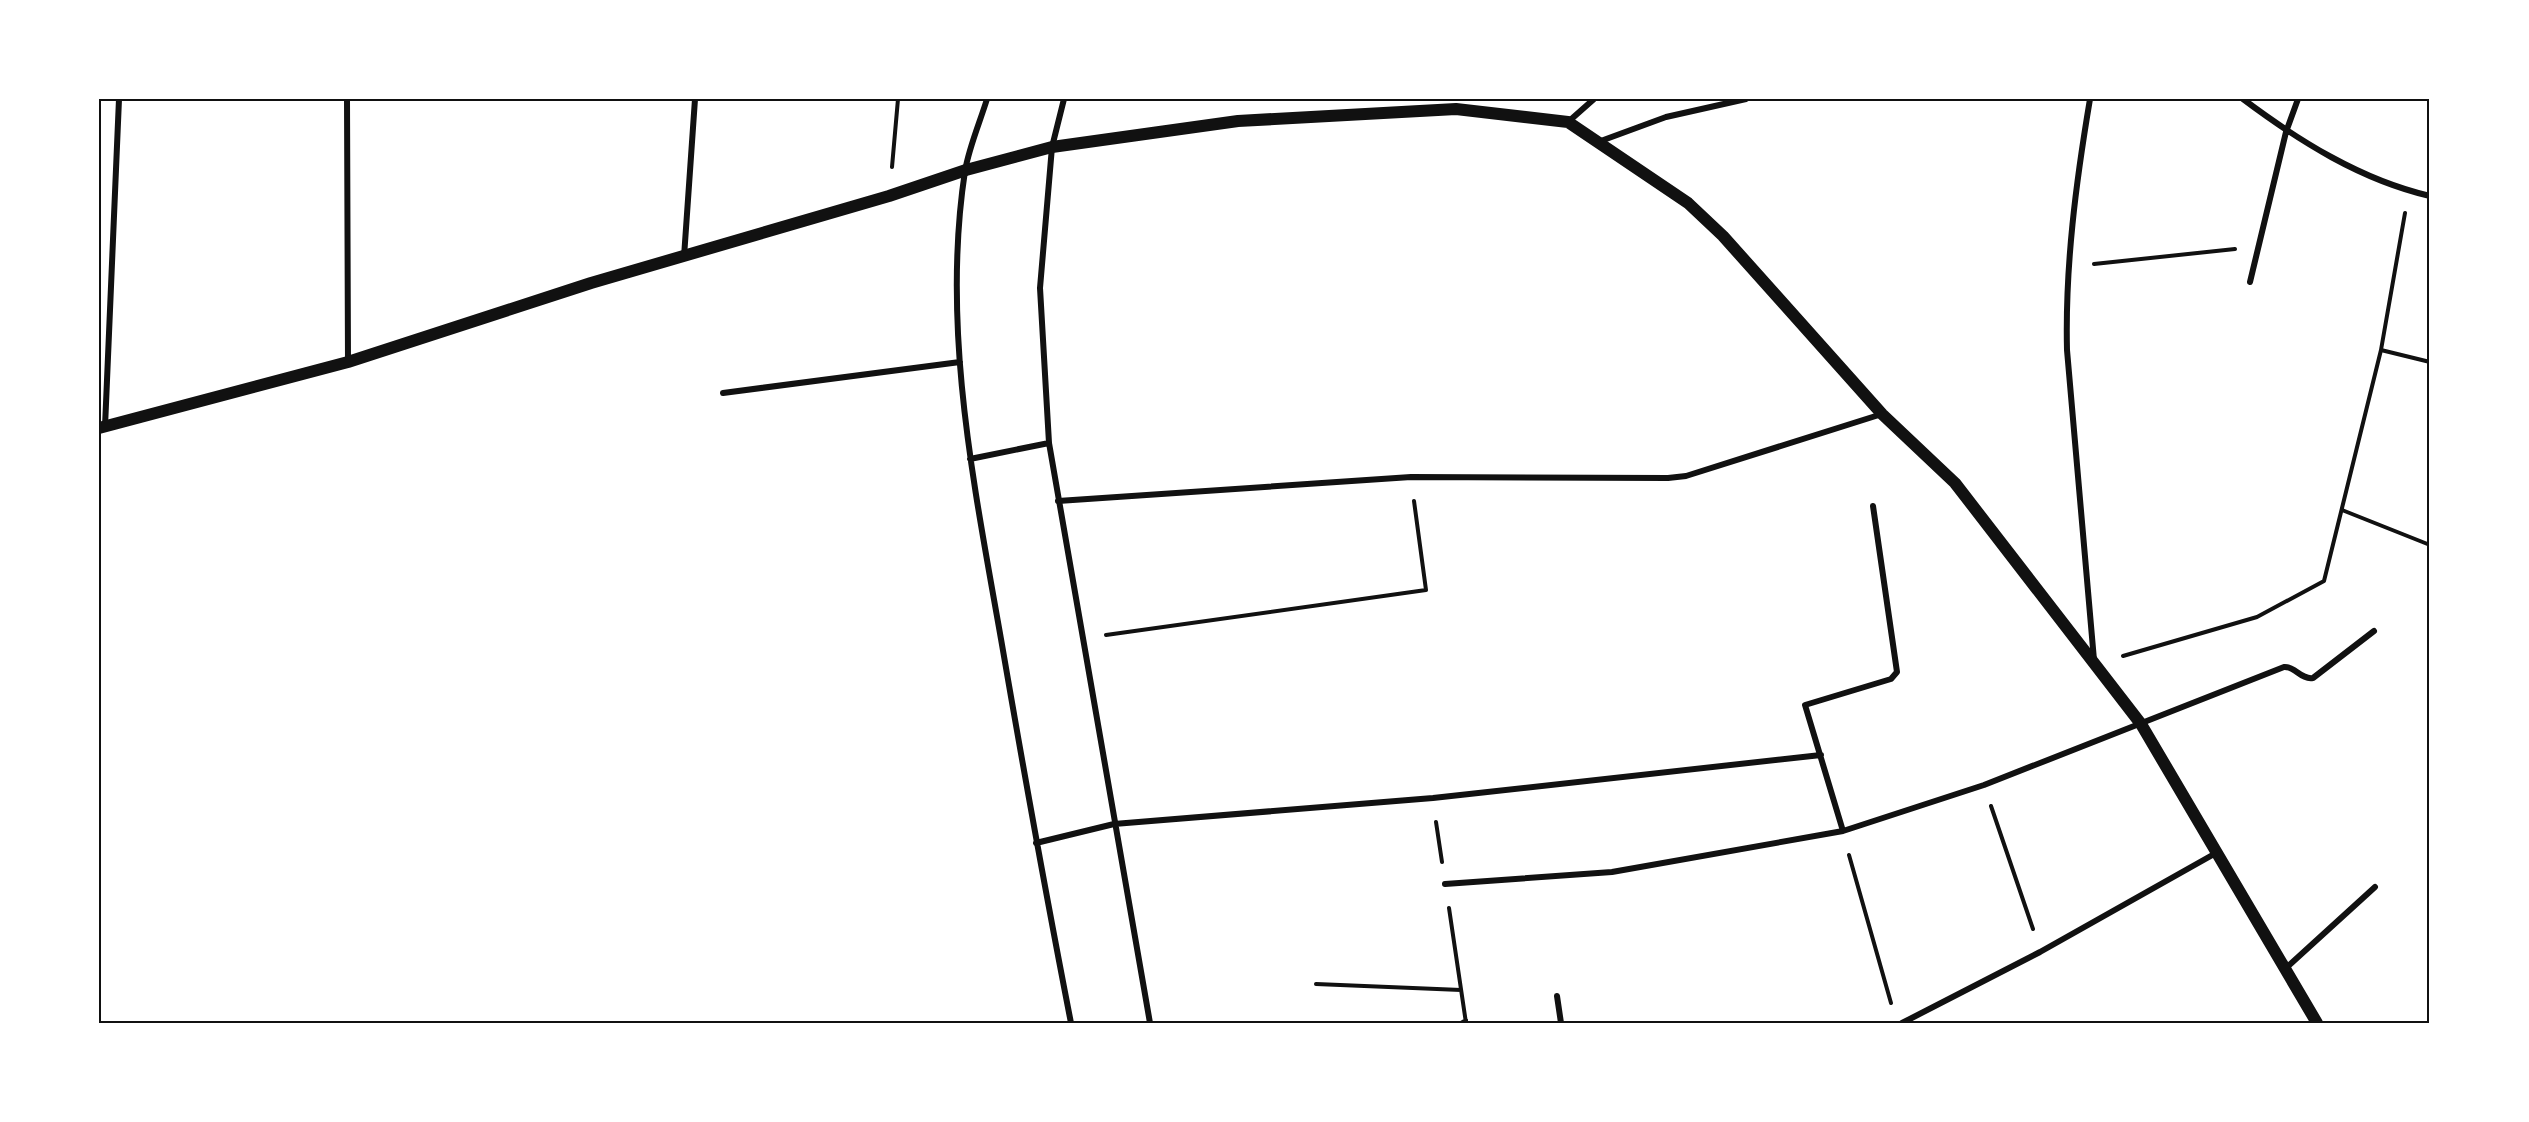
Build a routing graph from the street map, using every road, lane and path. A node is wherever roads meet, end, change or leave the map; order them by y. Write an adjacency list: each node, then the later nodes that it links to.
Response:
1 (119, 99): 31 (street)
2 (347, 99): 26 (street)
3 (695, 99): 22 (street)
4 (898, 99): 19 (path)
5 (987, 99): 17 (street)
6 (1064, 99): 16 (street)
7 (1594, 99): 13 (street)
8 (1746, 99): 15 (street)
9 (2090, 99): 23 (street)
10 (2243, 99): 14 (street)
11 (2298, 99): 14 (street)
12 (1455, 104): 13 (main road); 16 (main road)
13 (1568, 122): 15 (main road)
14 (2286, 132): 18 (street); 21 (street)
15 (1597, 142): 30 (main road)
16 (1052, 147): 17 (main road); 32 (street)
17 (966, 170): 19 (main road); 27 (street)
18 (2408, 191): 20 (street); 25 (path)
19 (889, 196): 22 (main road)
20 (2430, 196)
21 (2258, 246): 23 (path); 24 (street)
22 (684, 257): 26 (main road)
23 (2069, 267): 41 (street)
24 (2250, 282)
25 (2381, 350): 28 (path); 37 (path)
26 (348, 362): 31 (main road)
27 (960, 362): 29 (street); 33 (street)
28 (2430, 362)
29 (723, 393)
30 (1882, 414): 34 (street); 41 (main road)
31 (102, 428)
32 (1049, 443): 33 (street); 35 (street)
33 (970, 459): 48 (street)
34 (1411, 477): 35 (street); 40 (path)
35 (1058, 501): 40 (street)
36 (1873, 506): 43 (street)
37 (2342, 510): 38 (path); 41 (path)
38 (2430, 545)
39 (2374, 631): 42 (street)
40 (1082, 639): 46 (street)
41 (2095, 665): 42 (main road)
42 (2141, 724): 44 (street); 49 (main road)
43 (1821, 755): 45 (street); 47 (street)
44 (1984, 785): 47 (street); 52 (path)
45 (1433, 798): 46 (street); 50 (path)
46 (1114, 824): 48 (street); 60 (street)
47 (1843, 831): 50 (street); 57 (path)
48 (1036, 843): 59 (street)
49 (2216, 853): 52 (street); 53 (main road)
50 (1445, 884): 55 (path)
51 (2374, 887): 53 (street)
52 (2040, 952): 63 (street)
53 (2286, 968): 64 (main road)
54 (1316, 984): 55 (path)
55 (1461, 990): 58 (path)
56 (1557, 996): 62 (street)
57 (1893, 1012)
58 (1466, 1021): 61 (path)
59 (1071, 1023)
60 (1150, 1023)
61 (1461, 1023)
62 (1562, 1023)
63 (1902, 1023)
64 (2318, 1023)

